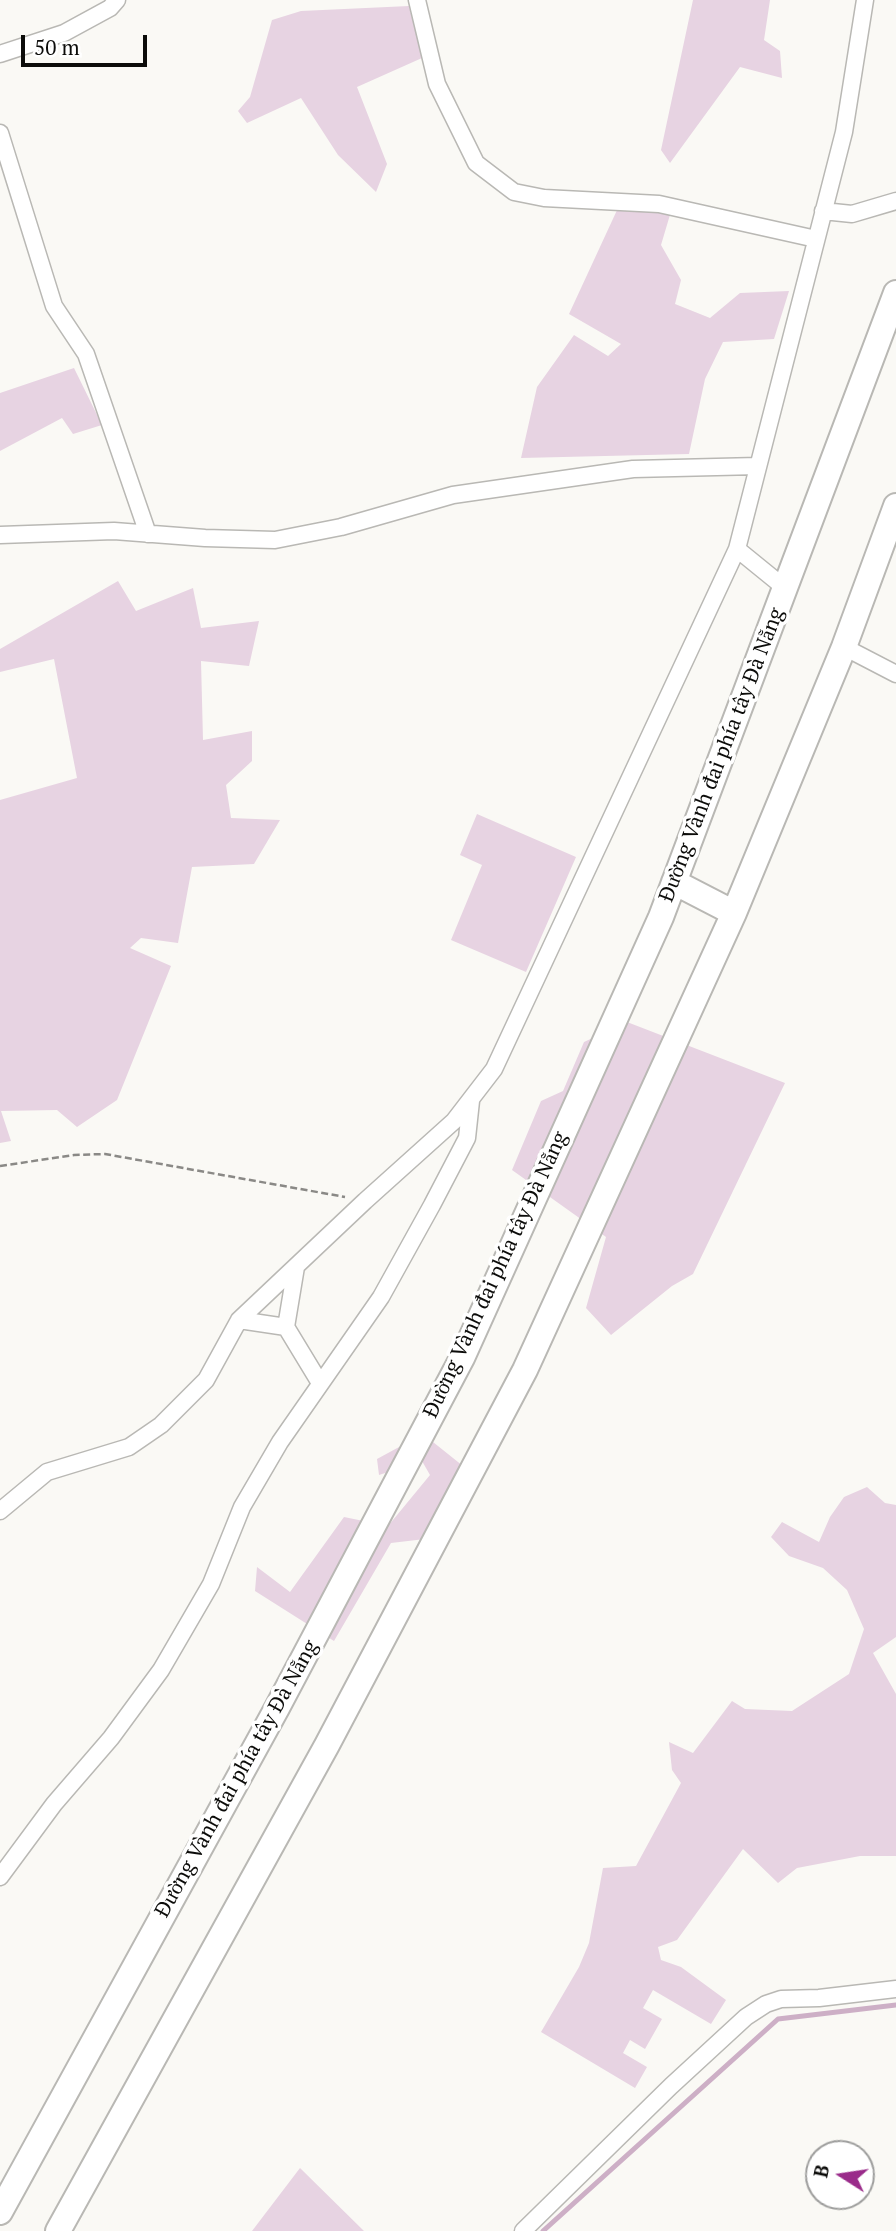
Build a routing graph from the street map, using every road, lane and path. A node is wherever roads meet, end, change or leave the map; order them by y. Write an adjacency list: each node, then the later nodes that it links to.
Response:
1 (117, 0): 4 (street)
2 (417, 0): 8 (street)
3 (865, 0): 7 (street)
4 (0, 54)
5 (0, 133): 12 (street)
6 (896, 201): 7 (street)
7 (823, 211): 8 (street)
8 (816, 239): 10 (street)
9 (896, 293): 15 (main road, Đường Vành đai phía tây Đà Nẵng)
10 (758, 466): 12 (street); 14 (street)
11 (896, 506): 16 (main road)
12 (148, 534): 13 (street)
13 (0, 535)
14 (737, 550): 15 (street); 20 (street)
15 (785, 588): 18 (main road, Đường Vành đai phía tây Đà Nẵng)
16 (844, 647): 17 (street); 19 (main road)
17 (896, 674)
18 (674, 882): 19 (main road); 30 (main road, Đường Vành đai phía tây Đà Nẵng)
19 (734, 914): 31 (main road)
20 (472, 1099): 22 (street); 26 (street)
21 (0, 1166): 22 (path)
22 (365, 1201): 23 (street)
23 (296, 1267): 24 (street); 25 (street)
24 (239, 1321): 25 (street); 27 (street)
25 (286, 1328): 26 (street)
26 (320, 1383): 28 (street)
27 (0, 1511)
28 (0, 1877)
29 (896, 1989): 32 (street)
30 (0, 2212)
31 (58, 2231)
32 (523, 2231)

